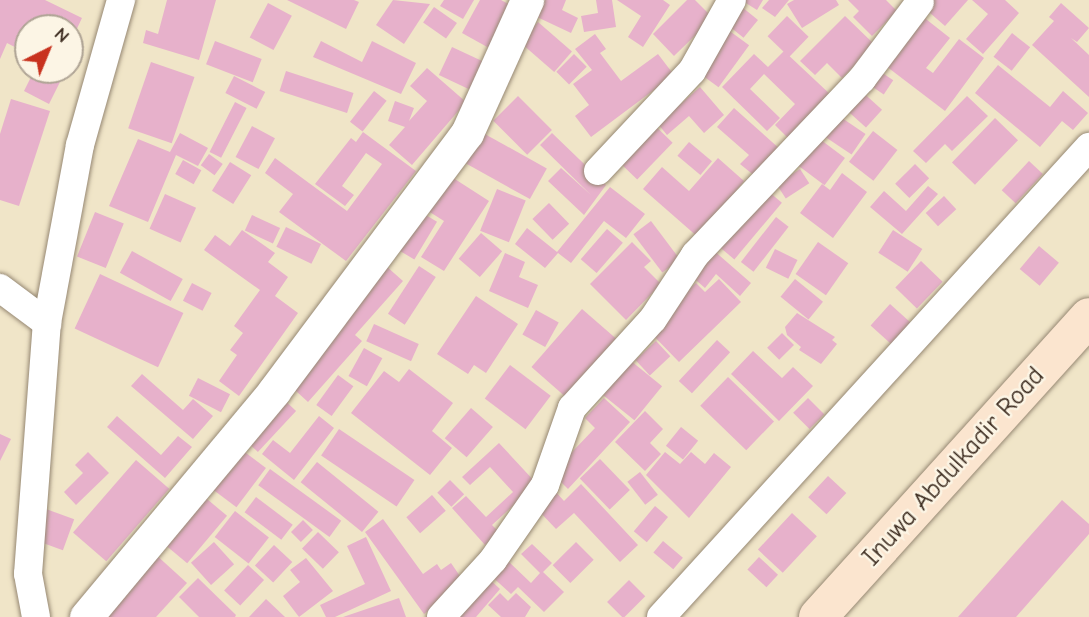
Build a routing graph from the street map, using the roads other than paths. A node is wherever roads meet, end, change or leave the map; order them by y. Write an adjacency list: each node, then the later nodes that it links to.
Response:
1 (121, 0): 9 (street)
2 (527, 0): 11 (street)
3 (732, 0): 6 (street)
4 (920, 2): 12 (street)
5 (1089, 147): 13 (street)
6 (598, 171)
7 (0, 288): 9 (street)
8 (1089, 317): 14 (main road, Inuwa Abdulkadir Road)
9 (47, 323): 10 (street)
10 (36, 617)
11 (86, 617)
12 (441, 617)
13 (661, 617)
14 (818, 617)

